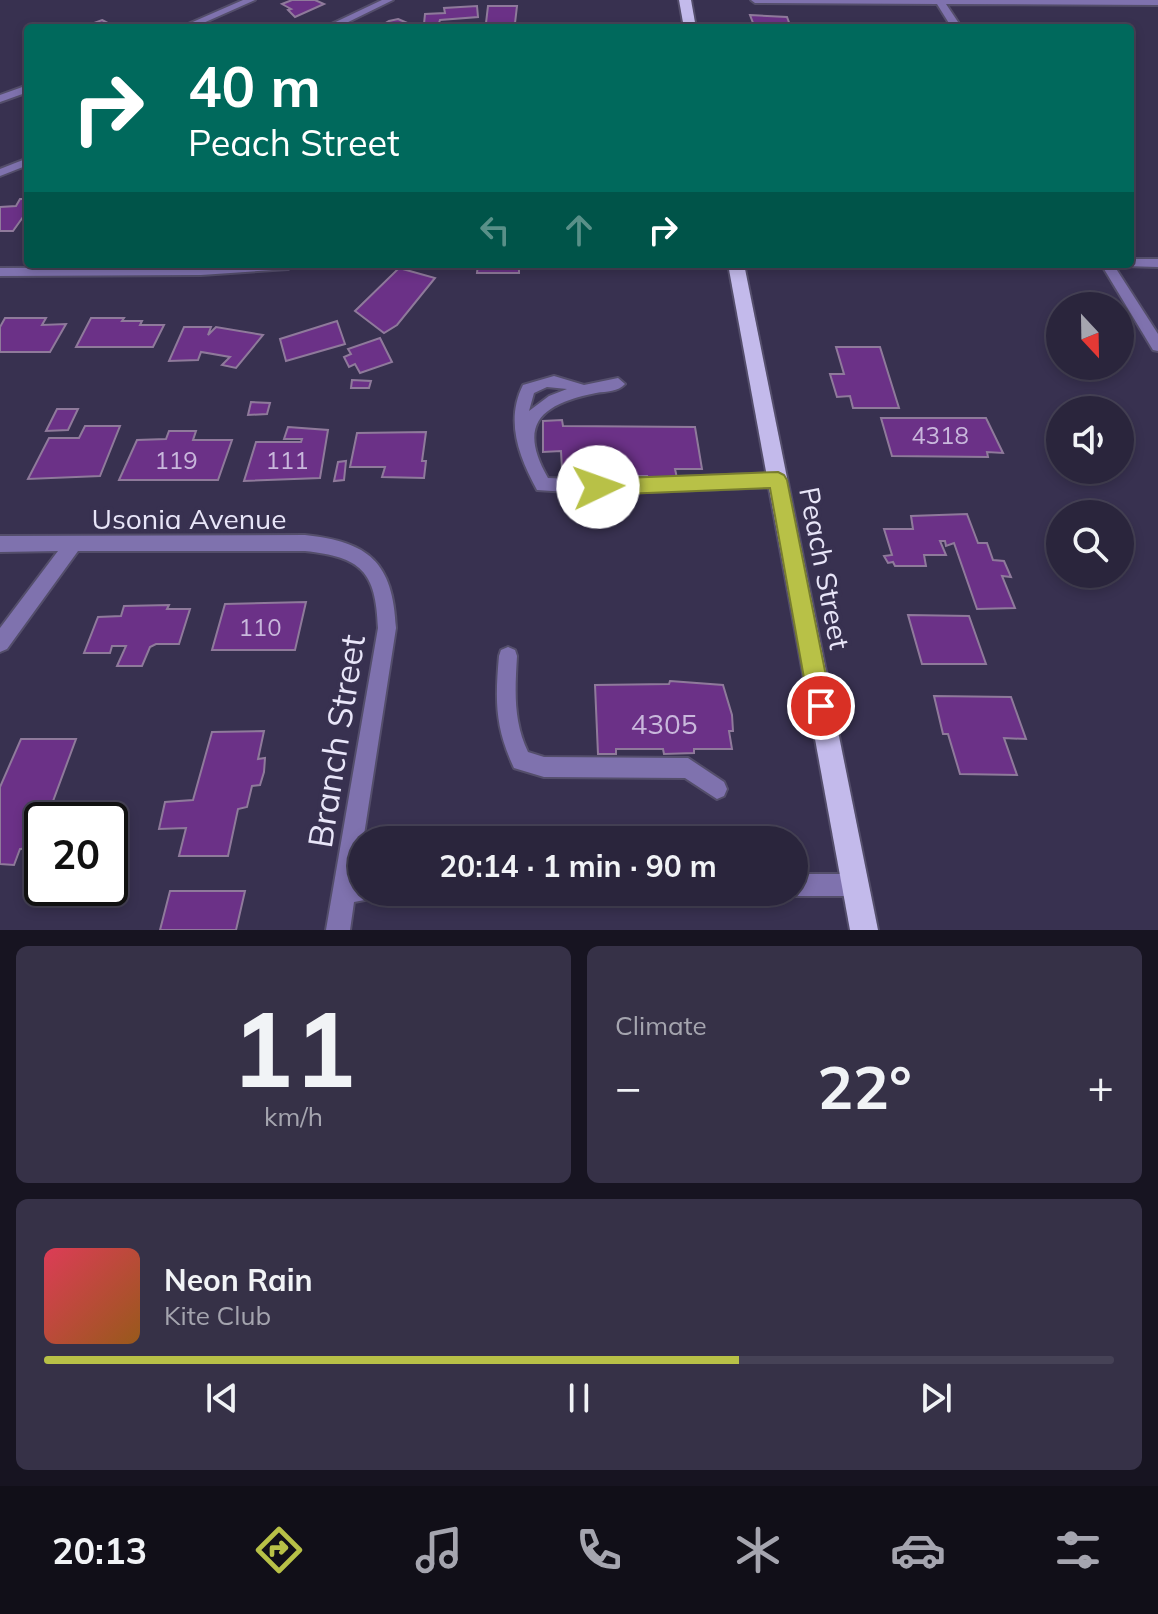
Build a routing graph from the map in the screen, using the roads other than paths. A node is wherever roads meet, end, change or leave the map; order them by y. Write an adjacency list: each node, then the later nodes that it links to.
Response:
1 (251, 0): 7 (street)
2 (389, 0): 8 (street)
3 (685, 0): 9 (main road)
4 (755, 0): 5 (street)
5 (940, 1): 6 (street); 10 (street)
6 (1158, 2)
7 (194, 24)
8 (337, 24)
9 (689, 24)
10 (954, 24)
11 (24, 90): 12 (street)
12 (0, 99)
13 (24, 163): 14 (street)
14 (0, 173)
15 (1134, 263): 16 (street)
16 (1158, 263)
17 (244, 268): 20 (street)
18 (737, 268): 25 (main road, Peach Street)
19 (1109, 268): 21 (street)
20 (0, 272)
21 (1158, 346)
22 (618, 384): 23 (street)
23 (580, 389): 24 (street); 24 (street)
24 (523, 432): 25 (street)
25 (778, 480): 34 (main road, Peach Street)
26 (0, 544): 27 (street, Usonia Avenue)
27 (73, 545): 28 (street, Usonia Avenue); 29 (street)
28 (372, 565): 32 (street, Branch Street)
29 (0, 643)
30 (508, 656): 31 (street)
31 (717, 789)
32 (361, 826)
33 (808, 885): 34 (street)
34 (855, 885): 37 (main road, Peach Street)
35 (348, 904): 36 (street, Branch Street)
36 (338, 930)
37 (864, 930)

